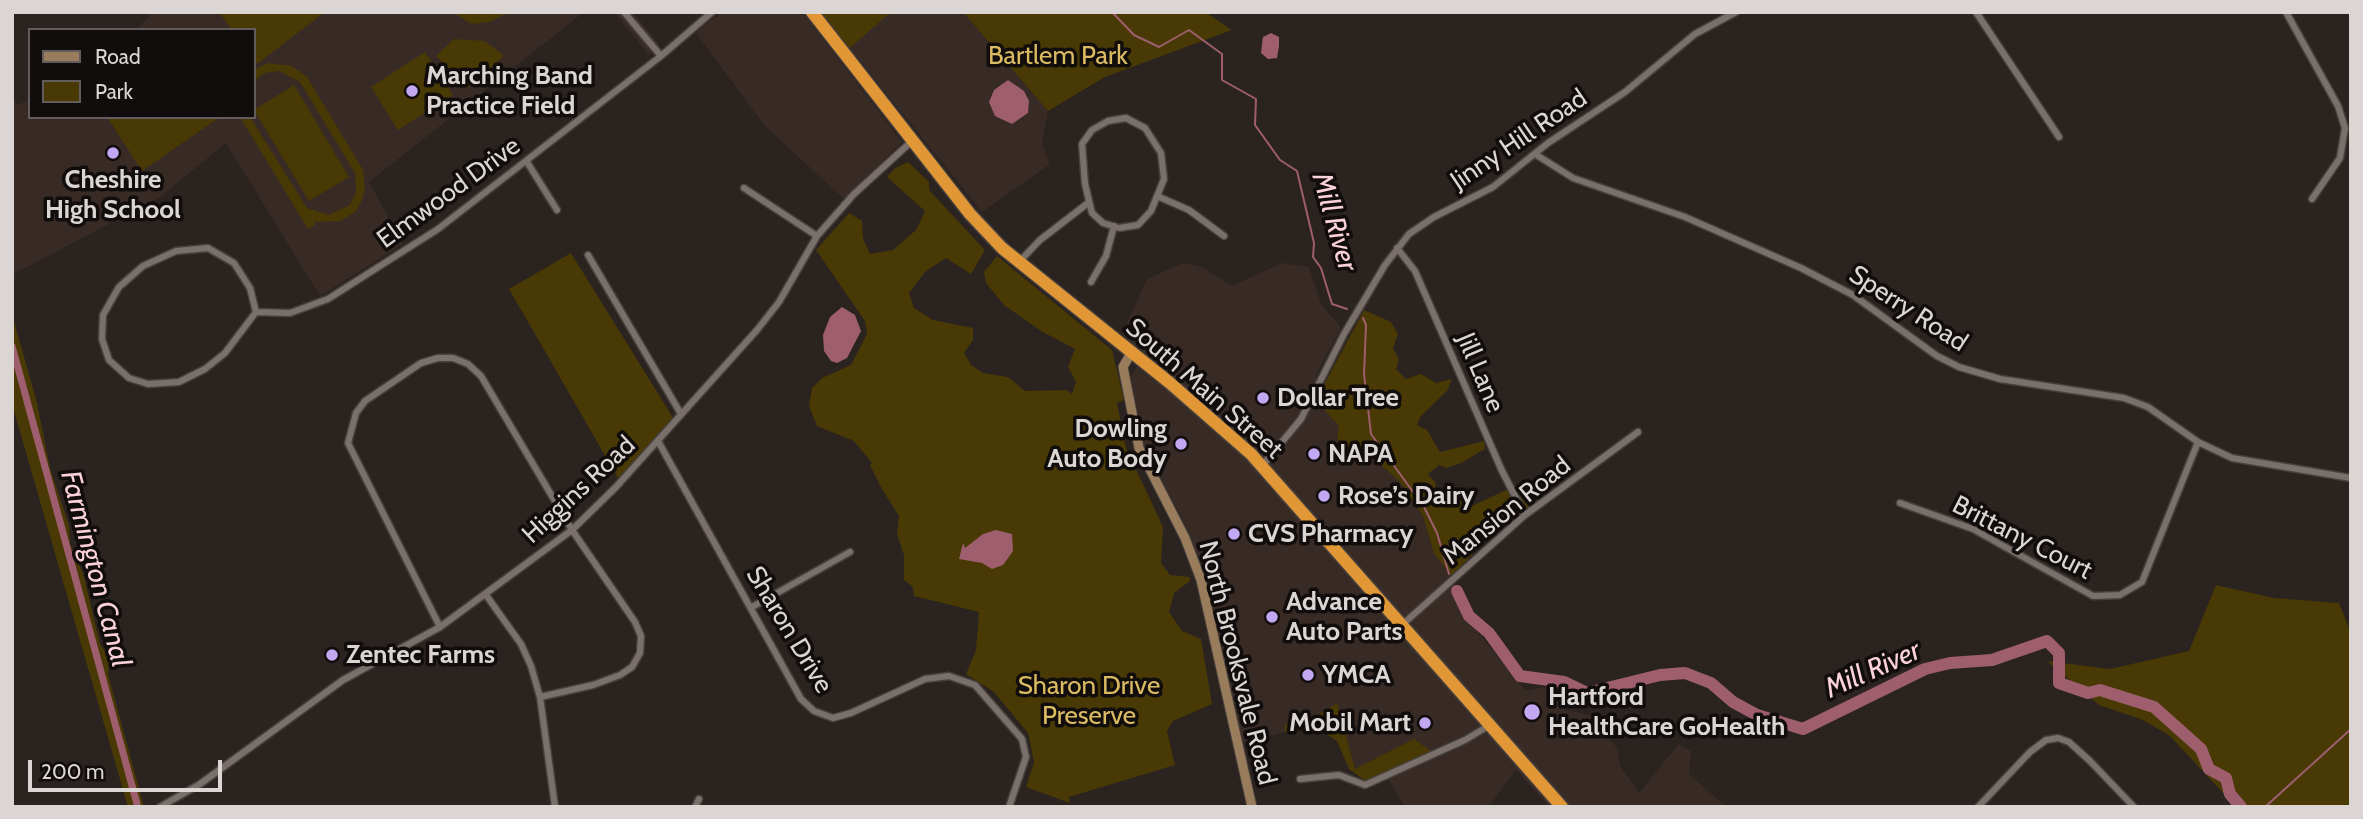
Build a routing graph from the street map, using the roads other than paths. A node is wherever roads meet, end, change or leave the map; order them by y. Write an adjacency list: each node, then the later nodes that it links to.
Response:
1 (624, 12): 7 (street)
2 (712, 12): 7 (street, Elmwood Drive)
3 (812, 12): 9 (highway, South Main Street)
4 (1736, 12): 10 (street, Jinny Hill Road)
5 (1976, 12): 8 (street)
6 (2286, 12): 14 (street)
7 (662, 56): 11 (street, Elmwood Drive)
8 (2059, 137)
9 (913, 140): 18 (street, Higgins Road); 22 (highway, South Main Street)
10 (1535, 154): 20 (street, Jinny Hill Road); 29 (street, Sperry Road)
11 (527, 162): 16 (street); 24 (street, Elmwood Drive)
12 (744, 188): 18 (street)
13 (1157, 196): 15 (street); 17 (street); 19 (street)
14 (2312, 199)
15 (1087, 203): 17 (street); 22 (street)
16 (557, 210)
17 (1114, 226): 23 (street)
18 (817, 236): 26 (street, Higgins Road)
19 (1224, 236)
20 (1397, 248): 30 (street, Jinny Hill Road); 33 (street, Jill Lane)
21 (588, 255): 26 (street)
22 (1018, 263): 25 (highway, South Main Street)
23 (1091, 282)
24 (256, 312): 24 (street)
25 (1131, 353): 30 (highway, South Main Street); 48 (main road, North Brooksvale Road)
26 (681, 414): 28 (street, Higgins Road)
27 (1638, 432): 33 (street, Mansion Road)
28 (658, 441): 34 (street, Higgins Road); 37 (street, Sharon Drive)
29 (2198, 442): 31 (street, Sperry Road); 32 (street, Brittany Court)
30 (1262, 466): 38 (highway, South Main Street)
31 (2351, 478)
32 (1900, 503)
33 (1525, 515): 38 (street, Mansion Road)
34 (572, 530): 36 (street, Higgins Road); 39 (street); 40 (street)
35 (850, 552): 37 (street)
36 (486, 595): 39 (street, Higgins Road); 40 (street)
37 (752, 607): 47 (street, Sharon Drive)
38 (1403, 624): 41 (highway, South Main Street)
39 (440, 627): 44 (street, Higgins Road)
40 (540, 697): 45 (street)
41 (1490, 725): 42 (street); 49 (highway, South Main Street)
42 (1300, 779)
43 (699, 799): 46 (street)
44 (160, 807)
45 (555, 807)
46 (695, 807)
47 (1010, 807)
48 (1252, 807)
49 (1562, 807)
50 (1978, 807): 51 (street)
51 (2134, 807)

